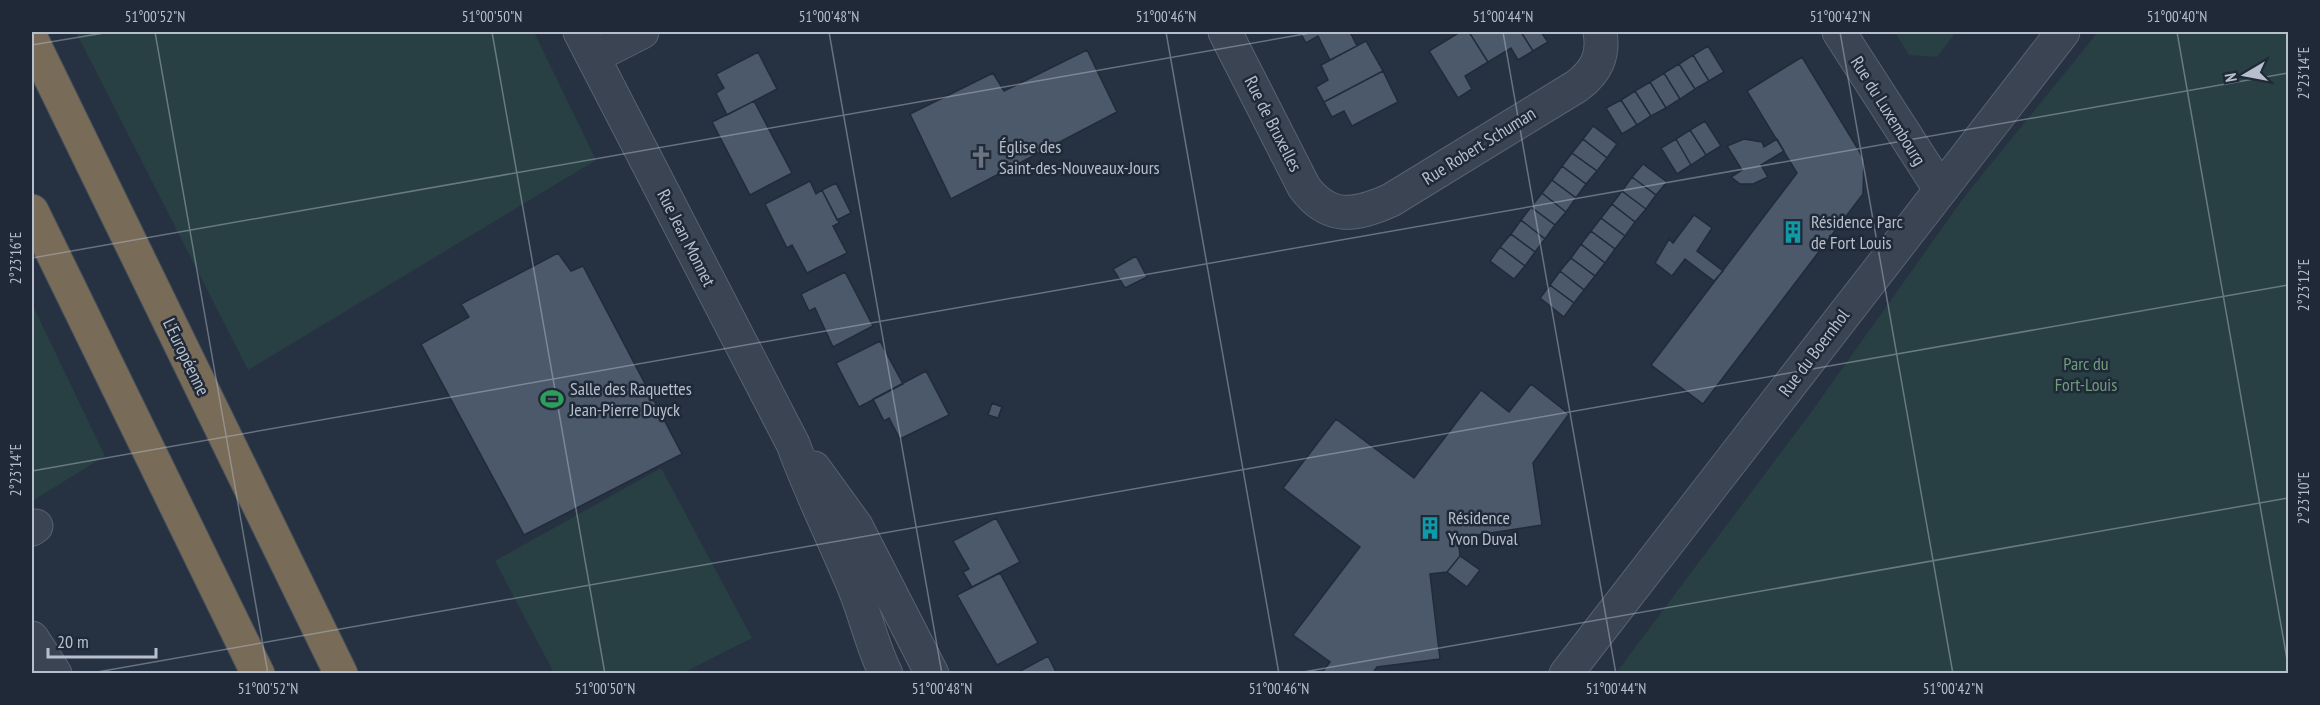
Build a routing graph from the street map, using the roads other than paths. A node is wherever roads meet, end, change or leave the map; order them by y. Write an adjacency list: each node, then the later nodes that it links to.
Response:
1 (642, 32): 7 (street)
2 (1225, 32): 9 (street, Rue de Bruxelles)
3 (1839, 32): 8 (street, Rue du Luxembourg)
4 (2063, 32): 8 (street, Rue du Boernhol)
5 (1601, 37): 9 (street, Rue Robert Schuman)
6 (32, 40): 15 (highway, L'Européenne)
7 (586, 44): 11 (street, Rue Jean Monnet)
8 (1940, 189): 18 (street, Rue du Boernhol)
9 (1329, 210)
10 (32, 211): 14 (highway)
11 (793, 444): 16 (street, Rue Jean Monnet); 17 (street, Rue Jean Monnet)
12 (32, 638): 13 (street)
13 (55, 674)
14 (258, 674)
15 (341, 674)
16 (886, 674)
17 (932, 674)
18 (1566, 674)

